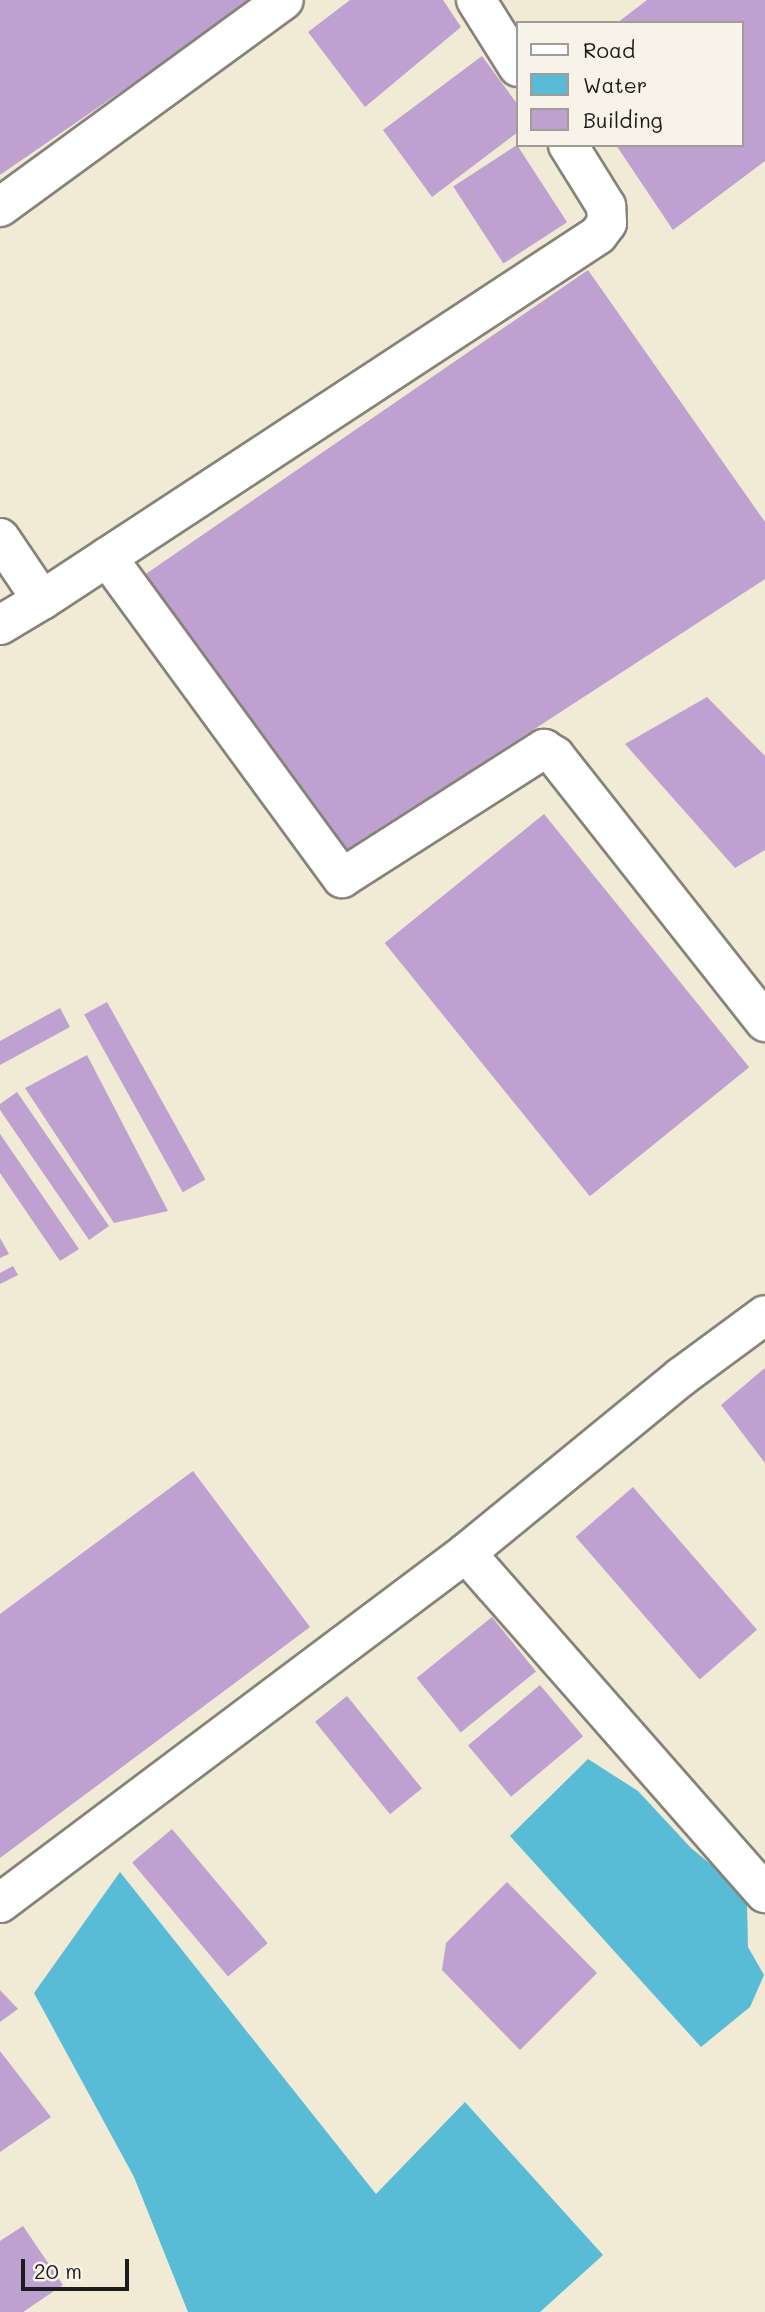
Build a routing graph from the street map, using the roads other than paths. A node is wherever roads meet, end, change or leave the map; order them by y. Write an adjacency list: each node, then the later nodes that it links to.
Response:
1 (284, 0): 5 (street)
2 (476, 0): 3 (street)
3 (516, 64)
4 (569, 147): 7 (street)
5 (0, 207)
6 (0, 538): 8 (street)
7 (107, 557): 8 (street); 10 (street)
8 (42, 600): 9 (street)
9 (0, 625)
10 (765, 1022)
11 (765, 1315): 12 (street)
12 (466, 1553): 13 (street); 14 (street)
13 (765, 1893)
14 (0, 1903)

